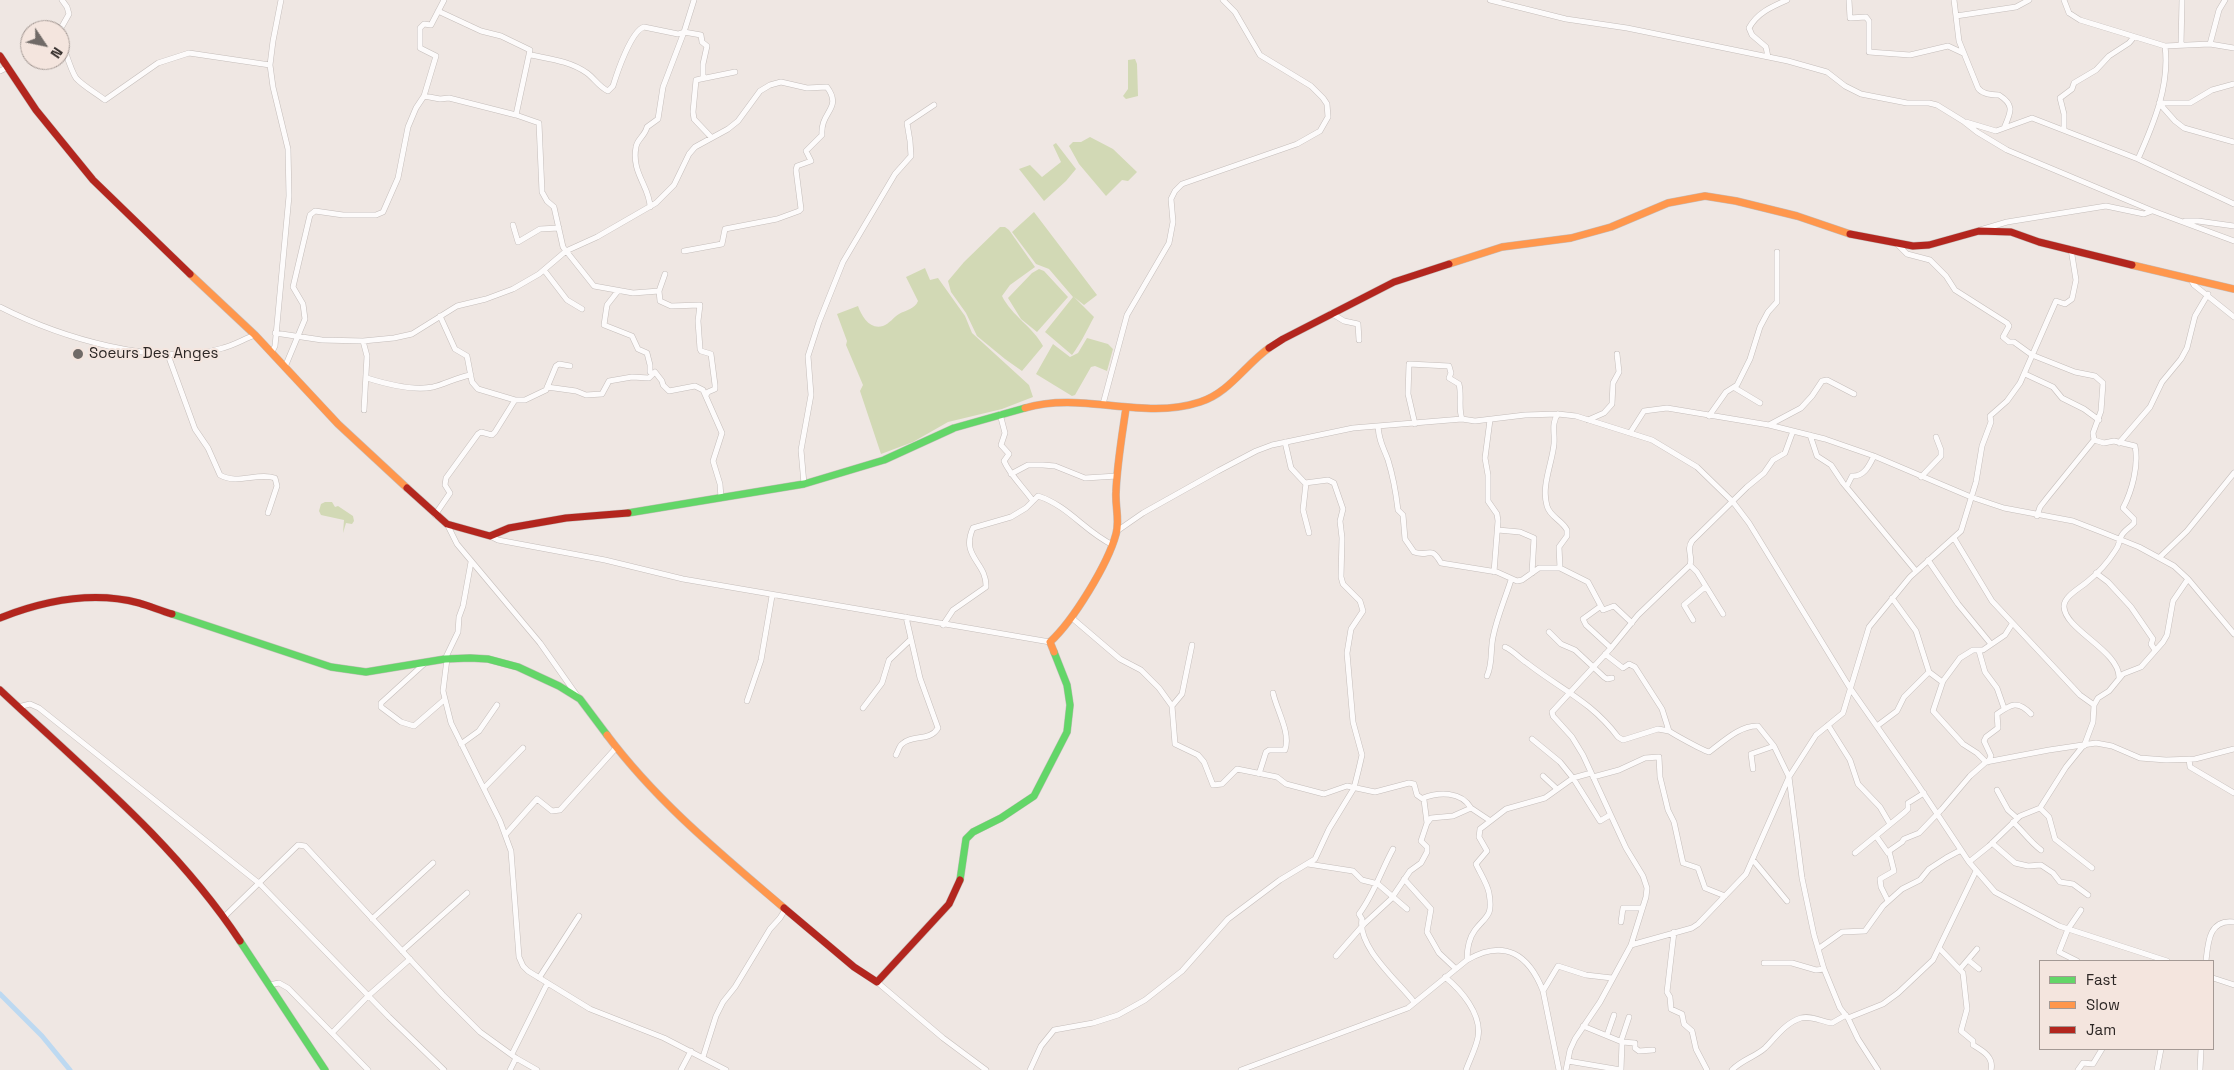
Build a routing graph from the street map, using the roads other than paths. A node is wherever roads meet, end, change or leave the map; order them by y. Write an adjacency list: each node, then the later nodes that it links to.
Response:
1 (62, 0): 16 (street)
2 (281, 0): 27 (street)
3 (444, 0): 14 (street)
4 (694, 0): 17 (street)
5 (1223, 0): 91 (street)
6 (1490, 0): 26 (street)
7 (1786, 0): 26 (street)
8 (1849, 0): 23 (street)
9 (1954, 0): 15 (street)
10 (2029, 0): 15 (street)
11 (2064, 0): 18 (street)
12 (2182, 0): 21 (street)
13 (2225, 0): 19 (street)
14 (438, 11): 24 (street); 34 (street)
15 (1956, 16): 23 (street)
16 (66, 20)
17 (684, 32): 24 (street); 32 (street); 45 (street)
18 (2134, 38): 20 (street); 40 (street)
19 (2210, 44): 21 (street); 22 (street)
20 (2165, 46): 21 (street); 35 (street)
21 (2180, 46)
22 (2234, 48)
23 (1963, 53): 39 (street)
24 (530, 55): 37 (street)
25 (0, 56): 29 (main road)
26 (1768, 57): 38 (street)
27 (270, 65): 28 (street); 70 (street)
28 (70, 66)
29 (8, 68): 30 (street); 71 (main road)
30 (0, 71)
31 (735, 72): 32 (street)
32 (703, 77): 41 (street)
33 (2234, 84): 35 (street)
34 (424, 96): 37 (street); 72 (street)
35 (2160, 103): 42 (street); 43 (street)
36 (934, 105): 117 (street)
37 (516, 115): 50 (street)
38 (1963, 121): 39 (street); 46 (street)
39 (2004, 128): 40 (street)
40 (2064, 129): 43 (street)
41 (712, 137): 45 (street); 56 (street)
42 (2234, 142)
43 (2138, 159): 44 (street)
44 (2234, 204)
45 (650, 207): 55 (street)
46 (2153, 211): 47 (street); 51 (street)
47 (2182, 221): 49 (street); 52 (street)
48 (513, 225): 50 (street)
49 (2234, 226)
50 (559, 228): 55 (street)
51 (1979, 230): 53 (main road); 54 (main road)
52 (2234, 241)
53 (1897, 244): 67 (main road); 78 (street)
54 (2071, 249): 60 (main road); 78 (street)
55 (566, 251): 58 (street); 62 (street)
56 (684, 251)
57 (1777, 252): 86 (street)
58 (544, 270): 66 (street); 68 (street)
59 (665, 274): 63 (street)
60 (2190, 278): 61 (main road); 64 (street)
61 (2234, 288)
62 (618, 291): 63 (street); 81 (street)
63 (659, 291): 88 (street)
64 (2208, 294): 69 (street); 110 (street)
65 (0, 307): 76 (street)
66 (582, 309)
67 (1331, 314): 73 (street); 92 (main road)
68 (440, 316): 74 (street); 83 (street)
69 (2234, 317)
70 (275, 333): 72 (street); 75 (street)
71 (255, 335): 75 (main road); 76 (street)
72 (299, 336): 74 (street); 80 (street)
73 (1359, 340)
74 (364, 341): 84 (street)
75 (272, 352): 80 (main road)
76 (168, 354): 123 (street)
77 (1617, 354): 99 (street)
78 (2032, 355): 82 (street); 100 (street)
79 (570, 366): 85 (street)
80 (285, 367): 124 (main road)
81 (653, 373): 85 (street); 88 (street)
82 (2025, 374): 100 (street); 119 (street)
83 (471, 375): 84 (street); 89 (street)
84 (367, 378): 93 (street)
85 (547, 387): 89 (street)
86 (1735, 388): 90 (street); 96 (street)
87 (1854, 394): 102 (street)
88 (706, 396): 120 (street)
89 (515, 400): 124 (street)
90 (1760, 403)
91 (1103, 404): 92 (main road); 94 (main road)
92 (1126, 408): 114 (main road)
93 (364, 410)
94 (1000, 414): 112 (street); 117 (main road)
95 (1558, 414): 98 (street); 99 (street); 138 (street)
96 (1709, 416): 102 (street); 105 (street)
97 (1462, 419): 98 (street); 101 (street); 101 (street)
98 (1490, 420): 128 (street)
99 (1588, 420): 105 (street)
100 (2099, 420): 108 (street)
101 (1415, 424): 103 (street)
102 (1769, 425): 104 (street)
103 (1378, 426): 109 (street); 140 (street)
104 (1793, 431): 106 (street); 122 (street)
105 (1630, 433): 122 (street)
106 (1810, 435): 111 (street); 118 (street)
107 (1936, 437): 115 (street)
108 (2094, 440): 110 (street); 125 (street)
109 (1285, 442): 116 (street); 127 (street)
110 (2119, 443): 132 (street)
111 (1874, 456): 115 (street); 118 (street)
112 (1011, 474): 114 (street); 121 (street)
113 (2233, 475): 134 (street)
114 (1117, 476): 127 (main road)
115 (1922, 477): 119 (street)
116 (1306, 483): 129 (street); 210 (street)
117 (804, 484): 120 (main road)
118 (1847, 486): 139 (street)
119 (1971, 497): 125 (street); 131 (street)
120 (721, 498): 130 (main road)
121 (1033, 501): 133 (street); 156 (street)
122 (1733, 502): 137 (street); 176 (street)
123 (268, 513)
124 (436, 515): 126 (main road)
125 (2037, 516): 132 (street)
126 (447, 524): 130 (main road); 136 (street)
127 (1117, 530): 133 (main road)
128 (1498, 530): 140 (street); 141 (street)
129 (1309, 533)
130 (490, 536): 146 (street)
131 (1954, 538): 135 (street); 155 (street)
132 (2120, 540): 134 (street); 142 (street)
133 (1113, 545): 152 (main road)
134 (2160, 557): 143 (street)
135 (1928, 560): 139 (street); 161 (street)
136 (470, 562): 168 (street); 180 (street)
137 (1690, 565): 145 (street); 154 (street)
138 (1560, 568): 141 (street); 148 (street)
139 (1916, 571): 147 (street)
140 (1494, 572): 144 (street)
141 (1532, 573): 144 (street)
142 (2096, 573): 165 (street); 174 (street)
143 (2188, 579): 158 (street); 165 (street)
144 (1511, 580): 172 (street)
145 (1705, 587): 149 (street); 153 (street)
146 (772, 596): 150 (street); 182 (street)
147 (1892, 598): 171 (street); 176 (street)
148 (1600, 606): 154 (street); 164 (street)
149 (1723, 614)
150 (906, 617): 156 (street); 159 (street)
151 (0, 618): 169 (main road)
152 (1072, 618): 160 (main road); 185 (street)
153 (1693, 620)
154 (1632, 623): 164 (street)
155 (2012, 624): 161 (street); 184 (street)
156 (943, 625): 160 (street)
157 (1549, 632): 170 (street)
158 (2234, 634)
159 (910, 640): 187 (street); 200 (street)
160 (1050, 642): 282 (main road)
161 (1991, 644): 166 (street)
162 (1192, 645): 185 (street)
163 (1505, 647): 178 (street)
164 (1611, 648): 167 (street)
165 (2155, 650): 174 (street)
166 (1979, 652): 175 (street); 188 (street)
167 (1605, 654): 170 (street); 192 (street)
168 (446, 659): 169 (main road); 180 (main road); 181 (street)
169 (425, 663): 181 (street)
170 (1592, 668): 173 (street); 178 (street)
171 (1929, 672): 175 (street); 191 (street)
172 (1487, 676)
173 (1612, 678)
174 (2119, 678): 184 (street)
175 (1943, 680): 202 (street)
176 (1850, 688): 190 (street); 191 (street)
177 (0, 690): 186 (main road)
178 (1571, 692): 192 (street); 205 (street)
179 (1273, 693): 204 (street)
180 (580, 699): 198 (main road)
181 (444, 700): 194 (street)
182 (747, 701)
183 (497, 705): 194 (street)
184 (2094, 705): 196 (street)
185 (1172, 706): 204 (street)
186 (18, 707): 239 (street); 252 (main road)
187 (863, 708)
188 (2004, 708): 189 (street); 202 (street)
189 (2031, 714)
190 (1828, 725): 207 (street); 223 (street)
191 (1877, 726): 213 (street)
192 (1669, 731): 195 (street)
193 (1532, 738): 208 (street)
194 (461, 744): 209 (street)
195 (1774, 746): 203 (street); 207 (street)
196 (2084, 746): 201 (street); 202 (street); 217 (street)
197 (523, 748): 209 (street)
198 (616, 748): 224 (street); 247 (main road)
199 (2234, 749): 201 (street)
200 (896, 755)
201 (2189, 759): 214 (street)
202 (1987, 762): 218 (street)
203 (1753, 769)
204 (1259, 774): 210 (street)
205 (1592, 775): 208 (street); 219 (street); 243 (street)
206 (1543, 776): 211 (street)
207 (1789, 776): 232 (street); 262 (street)
208 (1573, 778): 211 (street); 219 (street)
209 (484, 788): 224 (street)
210 (1354, 788): 215 (street); 235 (street)
211 (1557, 789): 220 (street)
212 (1997, 790): 221 (street)
213 (1924, 793): 218 (street); 223 (street)
214 (2234, 793)
215 (1423, 798): 216 (street); 222 (street)
216 (1471, 808): 220 (street); 222 (street)
217 (2040, 808): 221 (street); 236 (street)
218 (1936, 814): 228 (street); 230 (street)
219 (1610, 815): 248 (street)
220 (1489, 820): 267 (street)
221 (2015, 820): 226 (street); 229 (street)
222 (1428, 823): 238 (street)
223 (1890, 824): 225 (street)
224 (506, 834): 279 (street)
225 (1876, 836): 230 (street); 231 (street)
226 (1992, 843): 234 (street); 242 (street)
227 (1393, 849): 240 (street)
228 (1962, 850): 234 (street); 246 (street)
229 (2041, 850)
230 (1888, 852): 246 (street)
231 (1855, 853)
232 (1753, 860): 243 (street); 245 (street)
233 (433, 862): 253 (street)
234 (1969, 862): 237 (street)
235 (1307, 864): 240 (street); 314 (street)
236 (2092, 868)
237 (1976, 871): 257 (street); 260 (street)
238 (1404, 879): 244 (street); 275 (street)
239 (260, 884): 252 (street); 253 (street); 287 (street)
240 (1378, 884): 244 (street); 256 (street)
241 (467, 893): 263 (street)
242 (2088, 894)
243 (1725, 896): 258 (street)
244 (1392, 897): 249 (street); 256 (street)
245 (1787, 901)
246 (1888, 901): 262 (street)
247 (786, 908): 282 (main road); 302 (street)
248 (1642, 908): 254 (street); 259 (street)
249 (1407, 909)
250 (2081, 910): 257 (street)
251 (579, 916): 279 (street)
252 (224, 917): 284 (main road)
253 (372, 919): 263 (street)
254 (1621, 922)
255 (2234, 922): 272 (street)
256 (1361, 929): 265 (street); 288 (street)
257 (2068, 929): 264 (street); 269 (street)
258 (1674, 932): 259 (street); 319 (street)
259 (1631, 945): 280 (street)
260 (1940, 949): 277 (street); 290 (street)
261 (1977, 949): 268 (street)
262 (1818, 950): 276 (street)
263 (402, 951): 266 (street)
264 (2151, 955): 270 (street); 271 (street)
265 (1336, 956)
266 (410, 959): 287 (street); 301 (street)
267 (1467, 960): 275 (street); 286 (street)
268 (1968, 960): 274 (street); 277 (street)
269 (2075, 960)
270 (2148, 960)
271 (2164, 960)
272 (2206, 960)
273 (1764, 963): 276 (street)
274 (1979, 968)
275 (1456, 969): 278 (street)
276 (1824, 969): 290 (street)
277 (1960, 969): 321 (street)
278 (1445, 977): 288 (street); 316 (street)
279 (539, 978): 283 (street)
280 (1612, 978): 286 (street); 292 (street)
281 (2214, 978): 285 (street)
282 (877, 982): 313 (street)
283 (547, 984): 300 (street); 301 (street)
284 (269, 985): 293 (street); 306 (main road)
285 (2234, 985)
286 (1543, 992): 317 (street)
287 (368, 996): 293 (street); 308 (street)
288 (1414, 1002): 315 (street)
289 (1614, 1014): 294 (street)
290 (1847, 1017): 305 (street); 320 (street)
291 (1628, 1018): 295 (street)
292 (1583, 1026): 294 (street); 303 (street)
293 (332, 1033): 307 (street)
294 (1607, 1035): 295 (street)
295 (1621, 1041): 296 (street); 303 (street)
296 (1653, 1050)
297 (2101, 1050): 304 (street)
298 (2161, 1050): 323 (street)
299 (2201, 1050): 324 (street)
300 (691, 1051): 302 (street); 311 (street)
301 (514, 1056): 309 (street); 310 (street)
302 (703, 1057): 312 (street)
303 (1568, 1061): 318 (street)
304 (2092, 1067): 322 (street)
305 (1876, 1069)
306 (325, 1070)
307 (368, 1070)
308 (444, 1070)
309 (510, 1070)
310 (537, 1070)
311 (681, 1070)
312 (726, 1070)
313 (986, 1070)
314 (1030, 1070)
315 (1241, 1070)
316 (1466, 1070)
317 (1559, 1070)
318 (1566, 1070)
319 (1707, 1070)
320 (1732, 1070)
321 (1991, 1070)
322 (2078, 1070)
323 (2157, 1070)
324 (2200, 1070)

